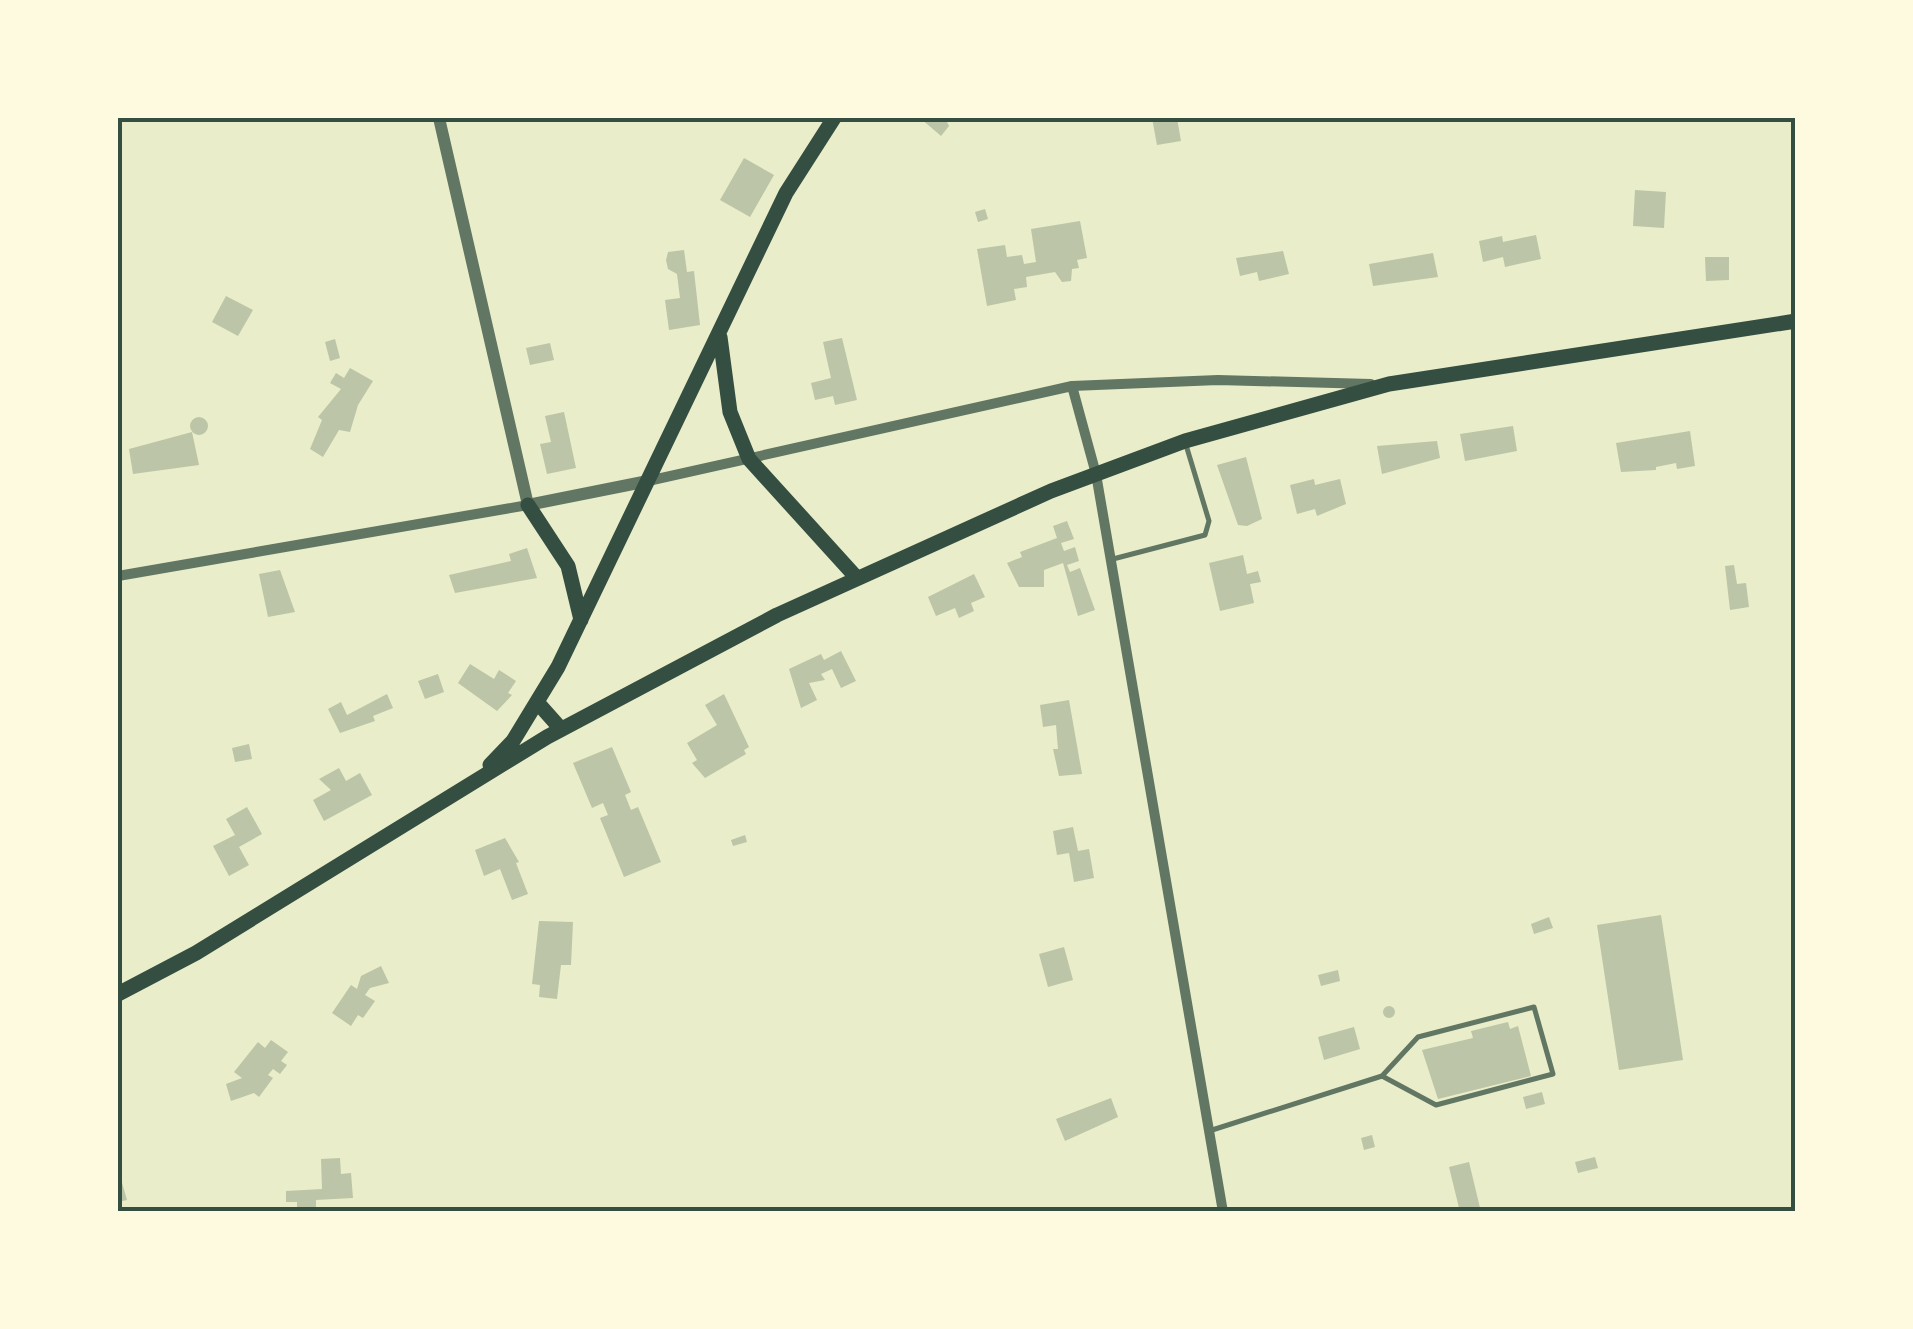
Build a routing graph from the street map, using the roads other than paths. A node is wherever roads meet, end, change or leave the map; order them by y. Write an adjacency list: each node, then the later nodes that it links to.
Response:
1 (439, 118): 11 (street)
2 (834, 118): 4 (main road)
3 (1796, 320): 5 (main road)
4 (720, 337): 8 (main road); 10 (main road)
5 (1389, 384): 6 (street); 7 (main road)
6 (1072, 386): 8 (street); 9 (street)
7 (1185, 440): 9 (main road); 12 (lane)
8 (749, 458): 10 (street); 14 (main road)
9 (1096, 474): 12 (street); 14 (main road)
10 (648, 481): 11 (street); 15 (main road)
11 (528, 505): 13 (street); 15 (main road)
12 (1110, 559): 21 (street)
13 (118, 576)
14 (856, 577): 17 (main road)
15 (581, 620): 16 (main road)
16 (537, 702): 17 (main road); 18 (main road)
17 (562, 730): 18 (main road)
18 (464, 788): 19 (main road)
19 (118, 994)
20 (1382, 1076): 20 (lane); 21 (lane)
21 (1209, 1131): 22 (street)
22 (1223, 1212)

